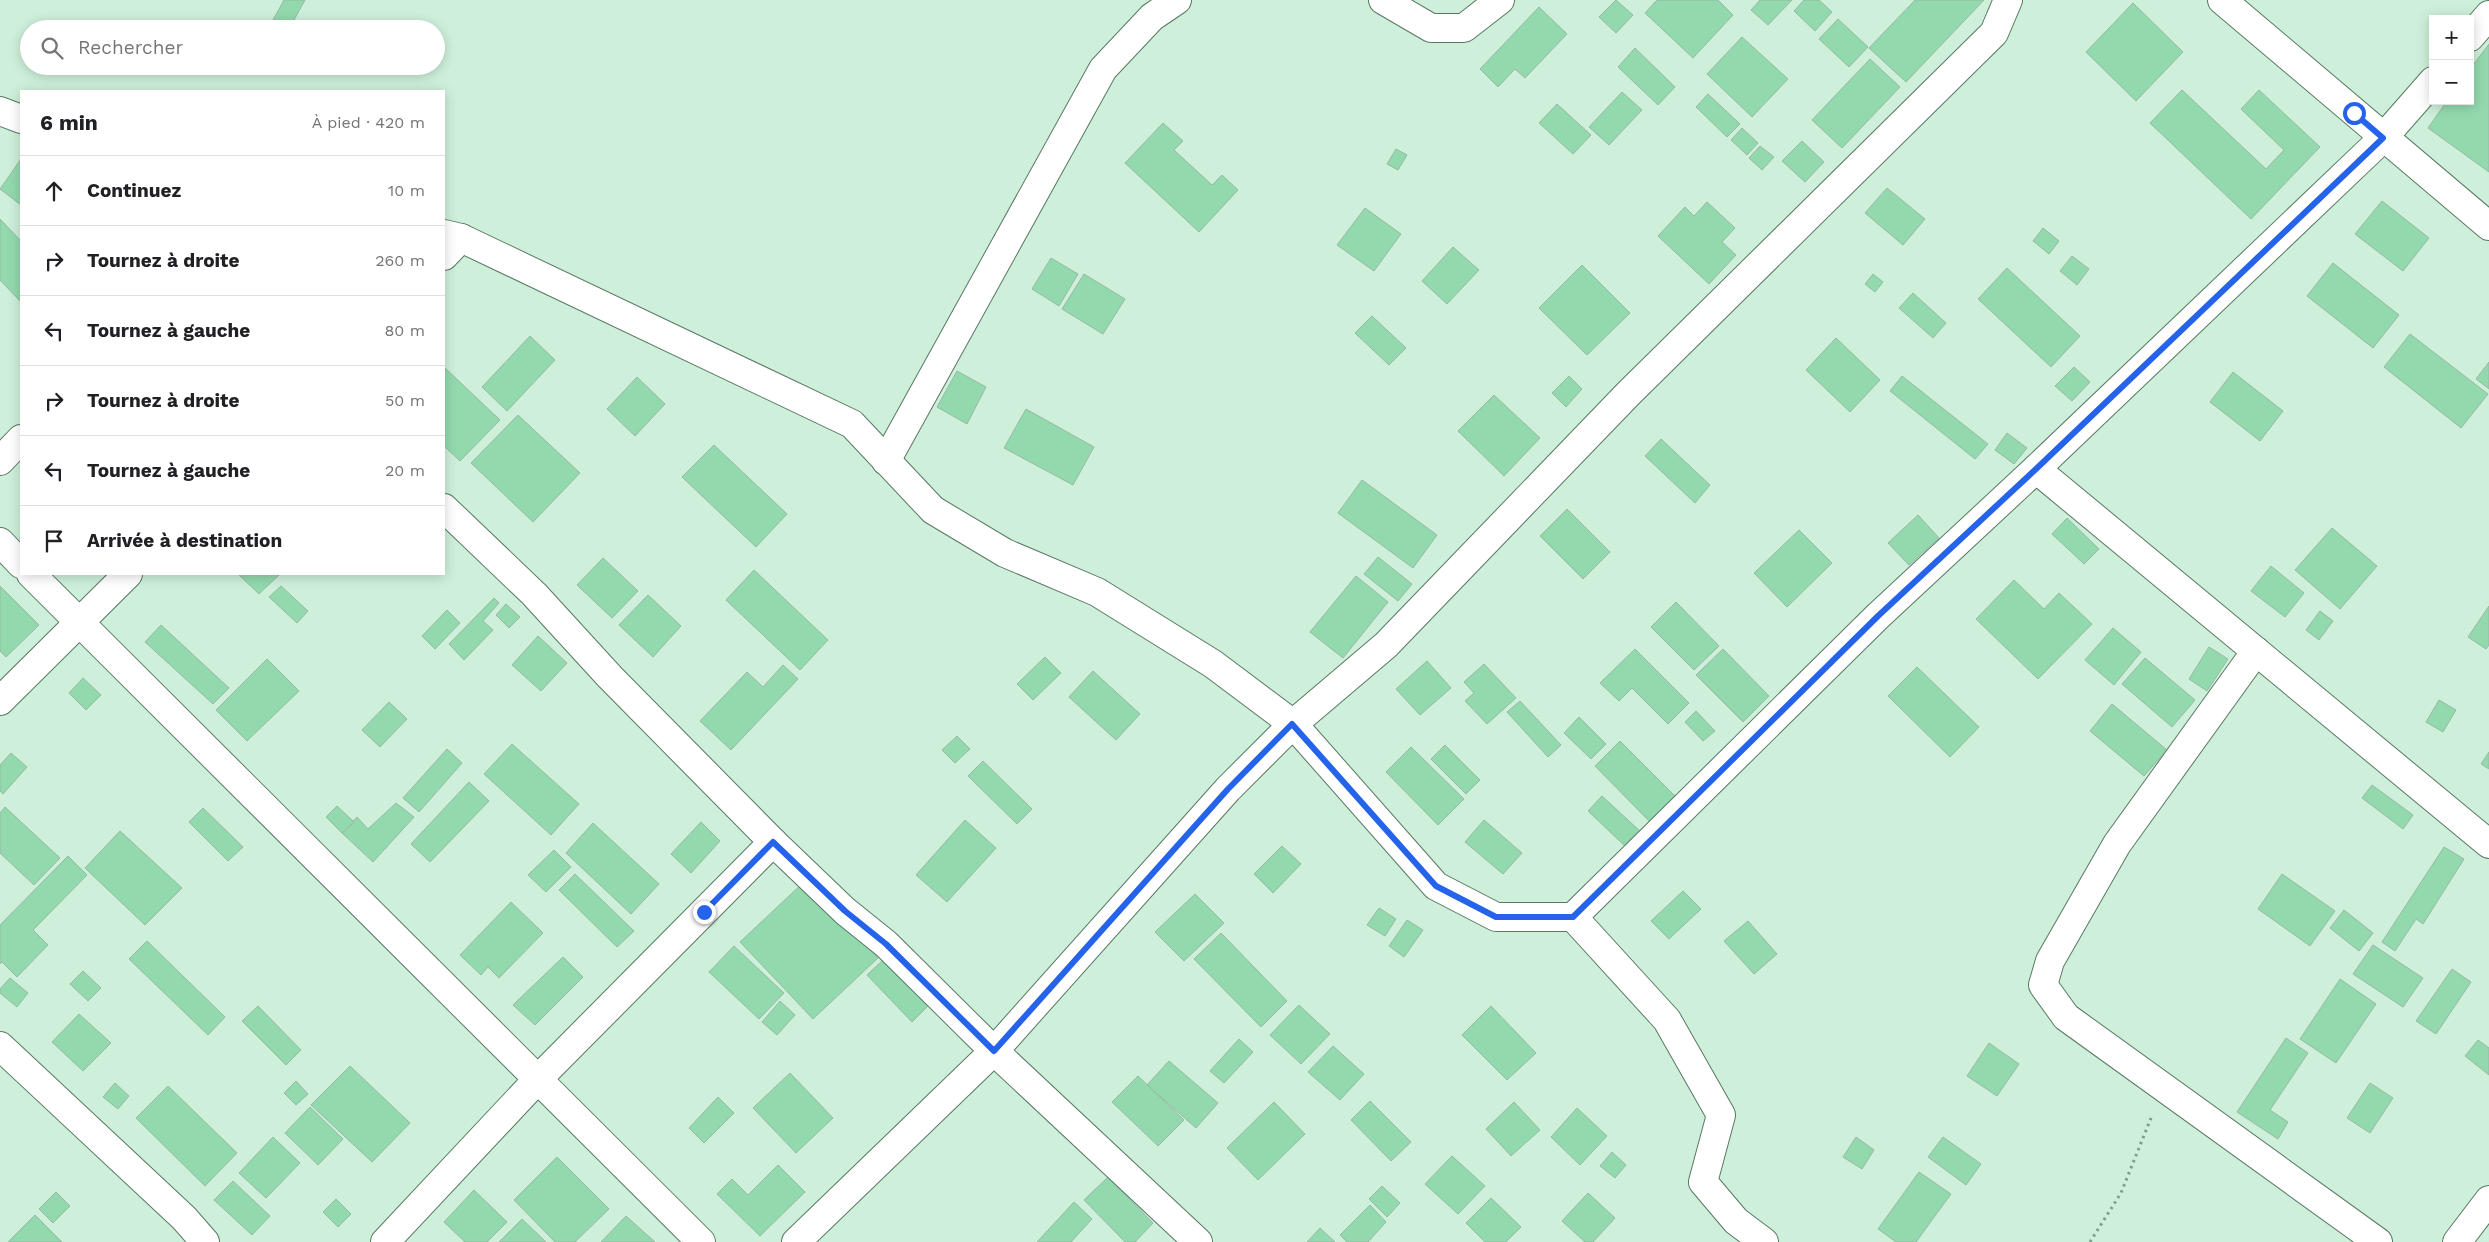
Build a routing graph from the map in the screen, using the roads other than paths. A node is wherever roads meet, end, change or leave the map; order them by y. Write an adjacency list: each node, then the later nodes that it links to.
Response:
1 (1177, 0): 16 (street)
2 (1382, 0): 3 (street)
3 (1500, 0)
4 (2008, 0): 26 (street)
5 (2222, 0): 11 (street)
6 (2489, 15): 7 (street)
7 (2474, 32)
8 (2429, 86): 11 (street)
9 (0, 110): 10 (street)
10 (20, 119)
11 (2383, 138): 12 (street); 17 (street)
12 (2489, 226)
13 (450, 243): 16 (street)
14 (20, 440): 15 (street)
15 (0, 461)
16 (886, 461): 26 (street)
17 (2036, 469): 24 (street); 29 (street)
18 (445, 509): 27 (street)
19 (0, 542): 20 (street)
20 (20, 563)
21 (32, 575): 23 (street)
22 (127, 575): 23 (street)
23 (79, 622): 25 (street); 32 (street)
24 (2256, 651): 28 (street); 40 (street)
25 (0, 702)
26 (1292, 724): 29 (street); 31 (street)
27 (773, 842): 31 (street); 32 (street)
28 (2489, 844)
29 (1573, 917): 39 (street)
30 (0, 1046): 34 (street)
31 (994, 1051): 37 (street); 38 (street)
32 (538, 1079): 35 (street); 36 (street)
33 (2489, 1200): 41 (street)
34 (205, 1242)
35 (385, 1242)
36 (701, 1242)
37 (796, 1242)
38 (1198, 1242)
39 (1764, 1242)
40 (2378, 1242)
41 (2457, 1242)

